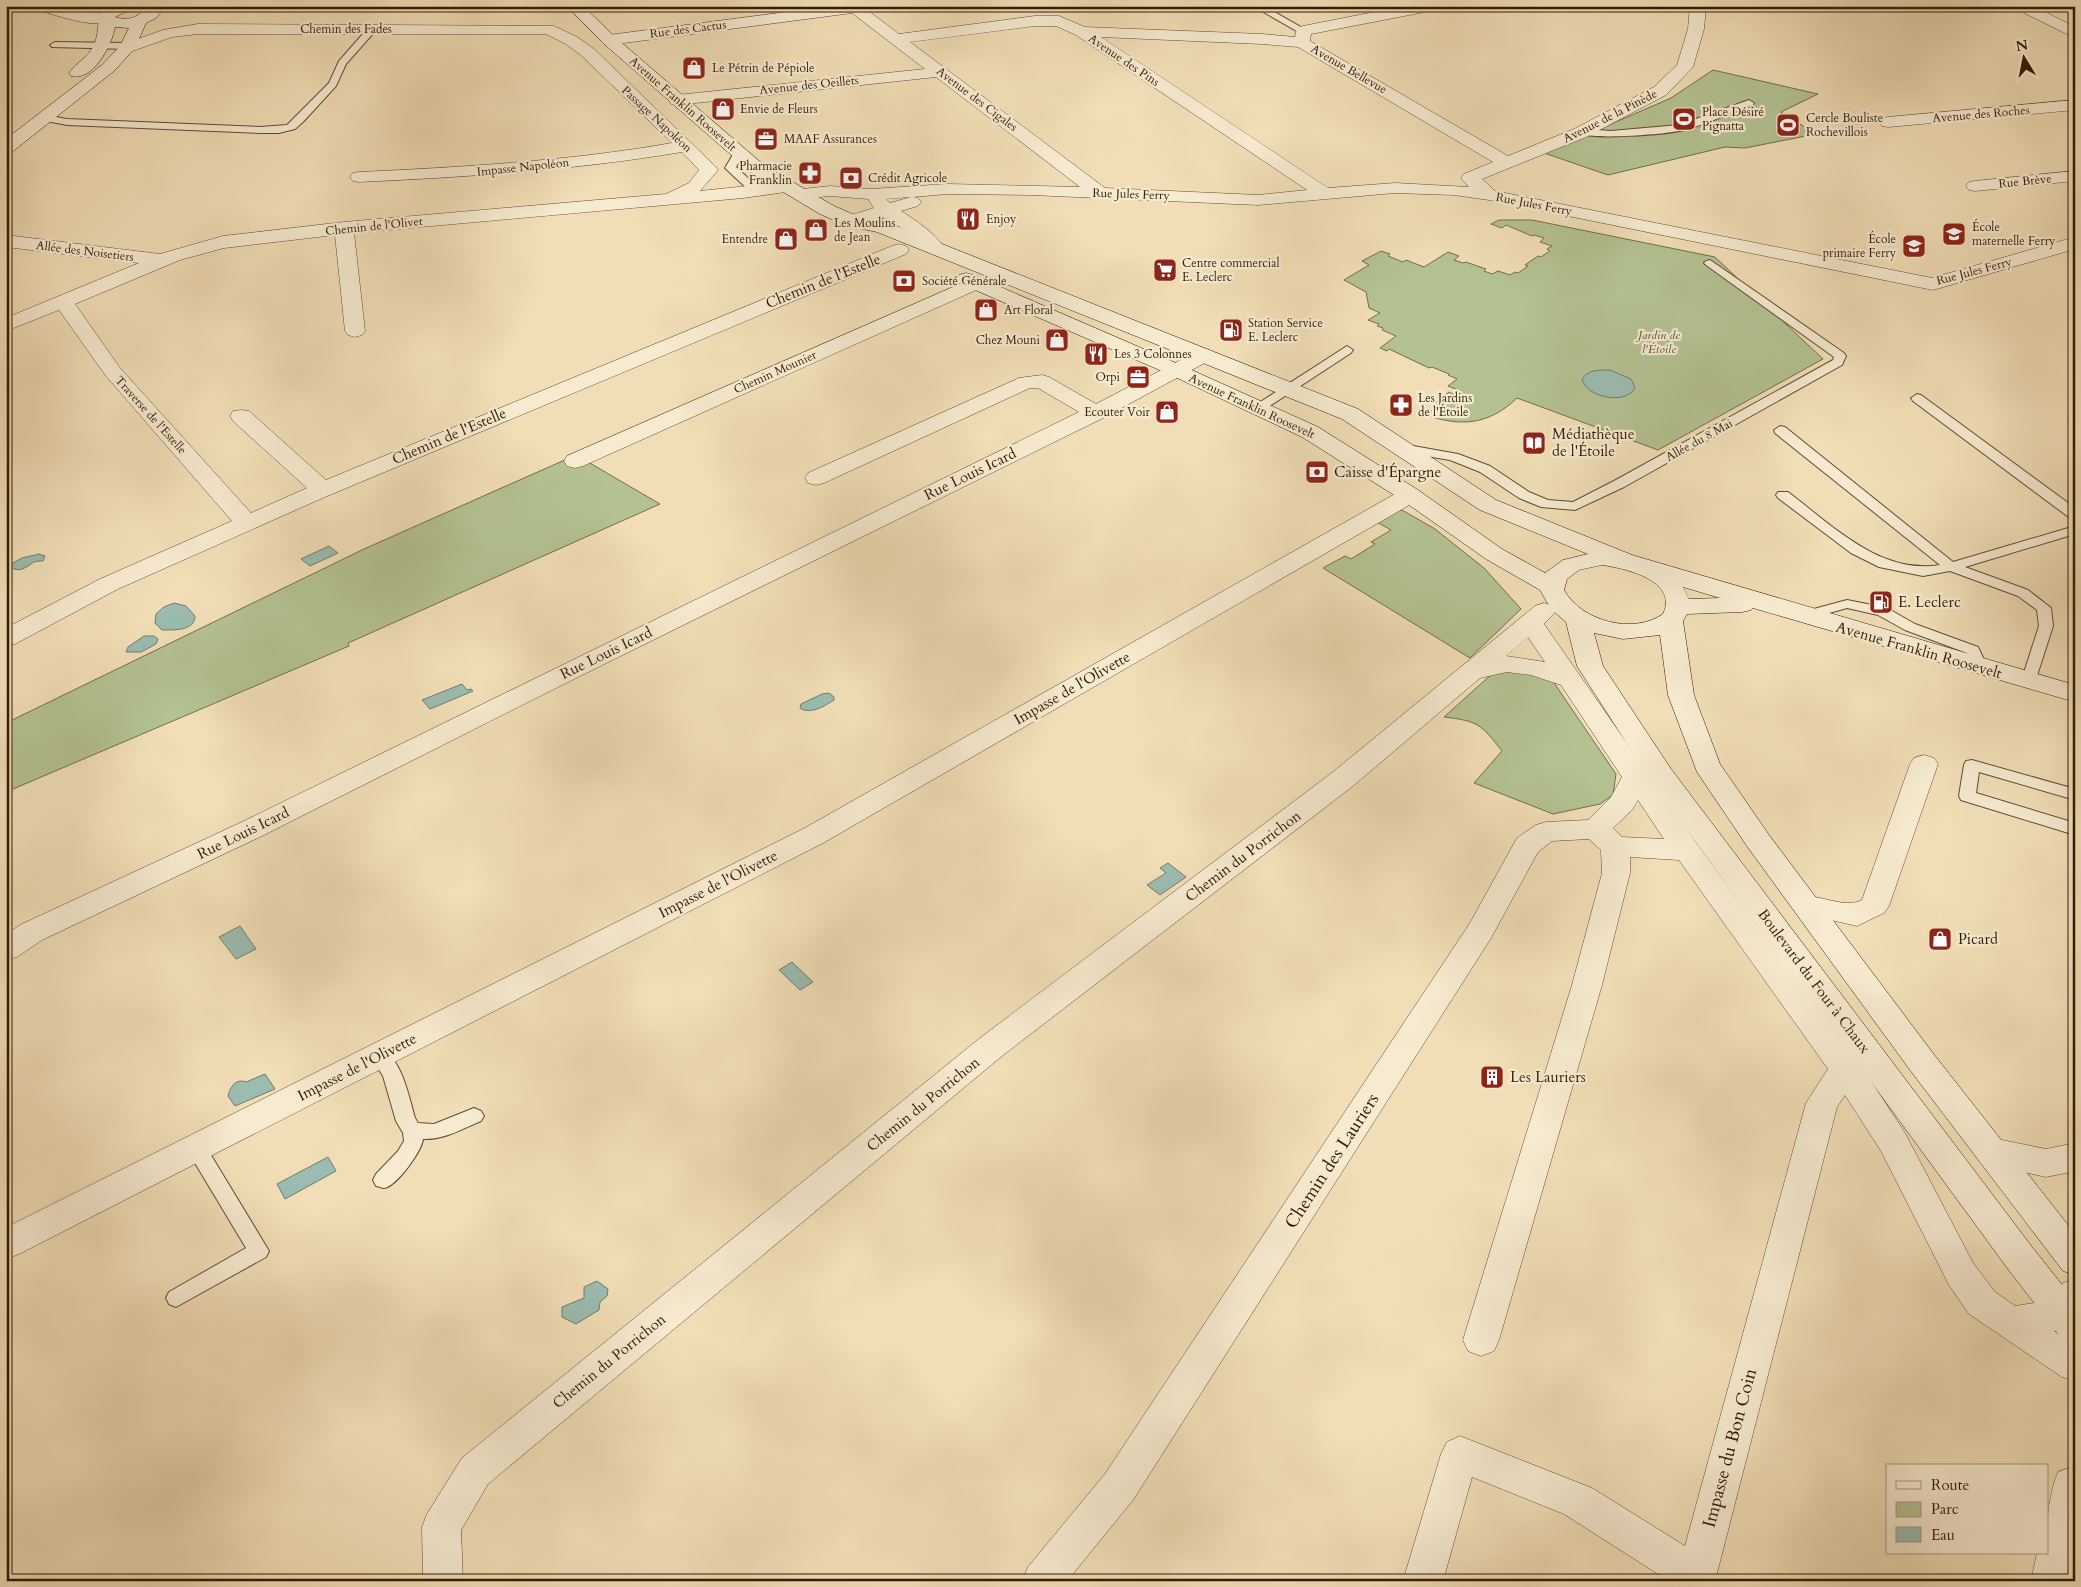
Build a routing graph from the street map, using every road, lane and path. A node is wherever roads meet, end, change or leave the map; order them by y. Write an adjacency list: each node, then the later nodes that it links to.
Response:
1 (40, 6): 11 (street)
2 (64, 6): 11 (street)
3 (574, 6): 19 (street, Avenue Franklin Roosevelt)
4 (1257, 6): 17 (lane)
5 (1430, 6): 17 (street)
6 (1698, 6): 30 (street, Avenue de la Pinède)
7 (2057, 6): 10 (street)
8 (854, 7): 18 (street, Avenue des Cigales); 19 (street, Rue des Cactus)
9 (139, 9): 11 (street); 11 (street); 22 (street)
10 (2027, 9): 15 (street)
11 (104, 13): 21 (street)
12 (1060, 13): 14 (street, Avenue des Pins); 18 (street, Avenue des Pins)
13 (372, 29): 16 (street, Chemin des Fades); 22 (street, Chemin des Fades); 27 (lane)
14 (1082, 32): 17 (street, Avenue Bellevue); 44 (street, Avenue des Pins)
15 (2075, 33)
16 (567, 37): 31 (street, Passage Napoléon)
17 (1302, 37): 34 (street, Avenue Bellevue)
18 (898, 39): 23 (street, Avenue des Cigales)
19 (609, 40): 24 (street, Avenue Franklin Roosevelt)
20 (55, 45): 21 (lane)
21 (102, 47): 22 (lane); 29 (street)
22 (128, 47): 27 (street)
23 (940, 72): 24 (street, Avenue des Oeillets); 43 (street, Avenue des Cigales)
24 (678, 100): 33 (street, Avenue Franklin Roosevelt)
25 (1749, 103): 30 (lane)
26 (2075, 105): 28 (street, Avenue des Roches)
27 (45, 118): 32 (street)
28 (1888, 122)
29 (6, 131)
30 (1583, 132): 34 (street, Avenue de la Pinède)
31 (686, 146): 36 (street, Impasse Napoléon); 47 (street, Passage Napoléon)
32 (6, 148)
33 (739, 153): 41 (street, Avenue Franklin Roosevelt); 42 (lane)
34 (1507, 162): 37 (street, Avenue de la Pinède)
35 (2075, 176): 38 (street, Rue Brève)
36 (359, 177)
37 (1470, 178): 39 (street, Avenue de la Pinède); 46 (street)
38 (1975, 186)
39 (1395, 188): 44 (street, Rue Jules Ferry); 46 (street, Rue Jules Ferry)
40 (982, 190): 43 (street, Rue Jules Ferry); 45 (street, Rue Jules Ferry); 48 (street, Rue Jules Ferry)
41 (793, 191): 42 (street, Rue Jules Ferry); 45 (street, Rue Jules Ferry); 50 (street, Avenue Franklin Roosevelt)
42 (757, 192): 47 (street, Chemin de l'Olivet)
43 (1100, 193): 44 (street, Rue Jules Ferry)
44 (1323, 193)
45 (871, 194): 49 (street, Avenue Franklin Roosevelt); 50 (street, Rue Jules Ferry)
46 (1489, 195): 55 (street, Rue Jules Ferry)
47 (671, 199): 53 (street, Chemin de l'Olivet)
48 (922, 201): 49 (street, Rue Jules Ferry); 52 (street)
49 (885, 209): 51 (street, Rue Jules Ferry); 52 (street, Avenue Franklin Roosevelt)
50 (827, 210): 51 (street, Avenue Franklin Roosevelt)
51 (852, 221): 56 (street, Avenue Franklin Roosevelt); 57 (street, Avenue Franklin Roosevelt)
52 (913, 227): 56 (street, Avenue Franklin Roosevelt)
53 (344, 228): 58 (street, Chemin de l'Olivet); 63 (street)
54 (6, 241): 58 (street, Allée des Noisetiers)
55 (2075, 243)
56 (934, 247): 65 (street, Avenue Franklin Roosevelt)
57 (899, 250): 60 (street, Avenue Franklin Roosevelt); 78 (street, Chemin de l'Estelle)
58 (164, 260): 61 (street, Chemin de l'Olivet)
59 (1710, 263): 75 (lane, Allée du 8 Mai)
60 (976, 283): 67 (street, Avenue Franklin Roosevelt); 76 (street, Chemin Mounier)
61 (63, 301): 62 (street, Chemin de l'Olivet); 82 (street, Traverse de l'Estelle)
62 (6, 325)
63 (355, 331)
64 (1347, 350): 69 (lane)
65 (1205, 355): 66 (street, Avenue Franklin Roosevelt); 67 (street, Rue Louis Icard)
66 (1243, 370): 68 (street); 69 (street, Avenue Franklin Roosevelt)
67 (1178, 371): 68 (street, Avenue Franklin Roosevelt); 72 (street, Rue Louis Icard)
68 (1214, 388): 71 (street, Avenue Franklin Roosevelt)
69 (1286, 388): 71 (lane); 75 (street, Avenue Franklin Roosevelt)
70 (1916, 398): 81 (lane)
71 (1257, 408): 79 (street, Avenue Franklin Roosevelt)
72 (1095, 414): 77 (street); 105 (street, Rue Louis Icard)
73 (242, 416): 78 (street)
74 (1780, 430): 86 (lane)
75 (1402, 448): 85 (street, Avenue Franklin Roosevelt)
76 (575, 461)
77 (816, 478)
78 (323, 490): 82 (street, Chemin de l'Estelle)
79 (1410, 495): 84 (street, Avenue Franklin Roosevelt); 106 (street, Impasse de l'Olivette)
80 (1783, 495): 86 (lane)
81 (2075, 515)
82 (247, 523): 93 (street, Chemin de l'Estelle)
83 (2075, 530): 86 (lane)
84 (1494, 554): 88 (street, Avenue Franklin Roosevelt); 91 (street)
85 (1624, 560): 87 (street); 88 (street)
86 (1951, 567): 96 (lane)
87 (1654, 571): 89 (street, Avenue Franklin Roosevelt); 90 (street)
88 (1552, 587): 92 (street)
89 (1764, 604): 90 (street, Avenue Franklin Roosevelt); 96 (street, Avenue Franklin Roosevelt)
90 (1674, 614): 92 (street); 104 (street)
91 (1538, 617): 94 (street, Chemin du Porrichon); 95 (street)
92 (1578, 620): 95 (street, Boulevard du Four à Chaux)
93 (6, 638)
94 (1471, 671): 95 (street, Chemin du Porrichon); 123 (street, Chemin du Porrichon)
95 (1579, 672): 99 (street); 117 (street, Boulevard du Four à Chaux)
96 (2029, 682): 97 (street, Avenue Franklin Roosevelt)
97 (2075, 694)
98 (1924, 764): 104 (street)
99 (1636, 777): 102 (street); 103 (street)
100 (2075, 795): 101 (lane)
101 (2075, 829)
102 (1605, 838): 103 (street, Chemin des Lauriers); 119 (street); 124 (street, Chemin des Lauriers)
103 (1687, 851): 107 (street)
104 (1806, 905): 111 (street)
105 (6, 949)
106 (379, 1056): 109 (lane); 110 (street, Impasse de l'Olivette)
107 (1846, 1069): 118 (street); 125 (street, Impasse du Bon Coin)
108 (474, 1116): 109 (lane)
109 (412, 1131): 113 (lane)
110 (196, 1148): 114 (street, Impasse de l'Olivette); 116 (lane)
111 (1992, 1152): 112 (street); 115 (street)
112 (2075, 1157)
113 (383, 1180)
114 (8, 1242)
115 (2075, 1260)
116 (176, 1298)
117 (2072, 1312): 118 (street); 120 (street)
118 (2011, 1322): 121 (street)
119 (1481, 1340)
120 (2075, 1360)
121 (2075, 1365)
122 (2074, 1482): 126 (street)
123 (443, 1581)
124 (1042, 1581)
125 (1423, 1581)
126 (2051, 1581)

